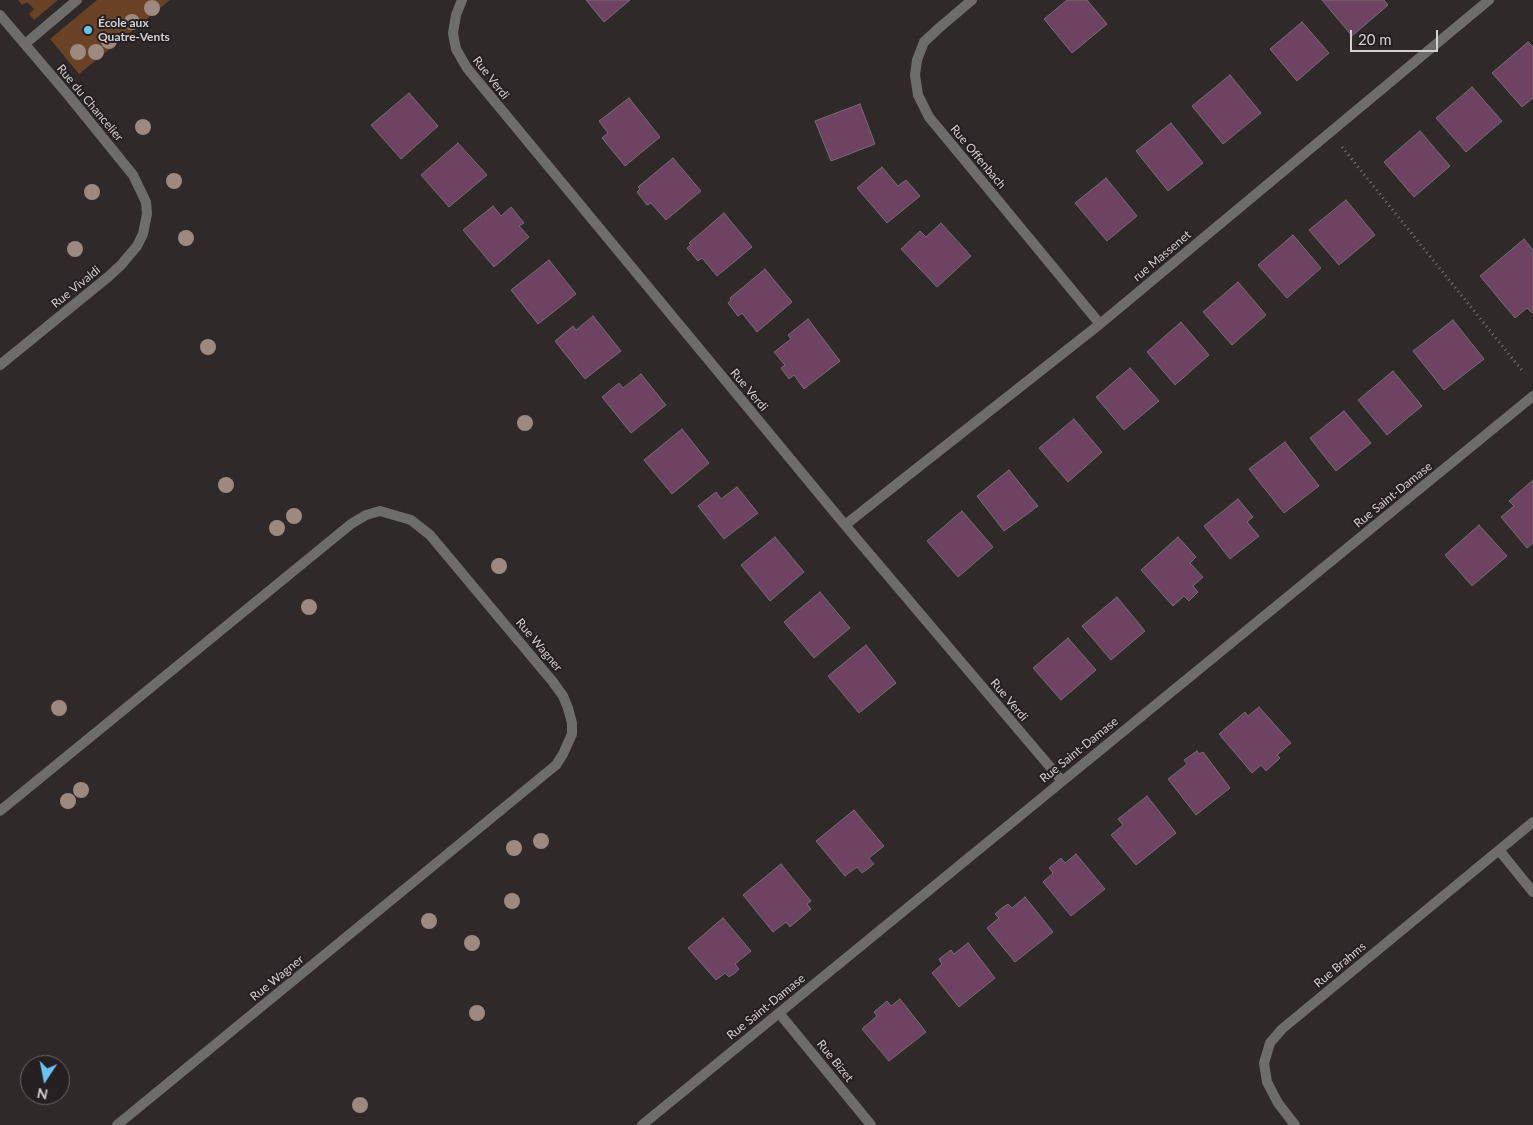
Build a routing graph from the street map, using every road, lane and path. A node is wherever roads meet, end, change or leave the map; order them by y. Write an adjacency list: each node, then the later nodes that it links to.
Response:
1 (77, 0): 6 (street)
2 (462, 0): 13 (street, Rue Verdi)
3 (972, 0): 9 (street, Rue Offenbach)
4 (1489, 0): 9 (street, rue Massenet)
5 (0, 15): 6 (street, Rue du Chancelier)
6 (25, 44): 8 (street, Rue du Chancelier)
7 (1341, 146): 11 (path)
8 (147, 214): 10 (street, Rue Vivaldi)
9 (1100, 324): 13 (street, rue Massenet)
10 (0, 365)
11 (1524, 373)
12 (1533, 396): 14 (street, Rue Saint-Damase)
13 (845, 525): 14 (street, Rue Verdi)
14 (1062, 780): 19 (street, Rue Saint-Damase)
15 (0, 810): 20 (street, Rue Wagner)
16 (1533, 822): 17 (street, Rue Brahms)
17 (1498, 850): 18 (street); 23 (street, Rue Brahms)
18 (1533, 892)
19 (779, 1013): 21 (street, Rue Saint-Damase); 22 (street, Rue Bizet)
20 (117, 1125)
21 (642, 1125)
22 (871, 1125)
23 (1296, 1125)

